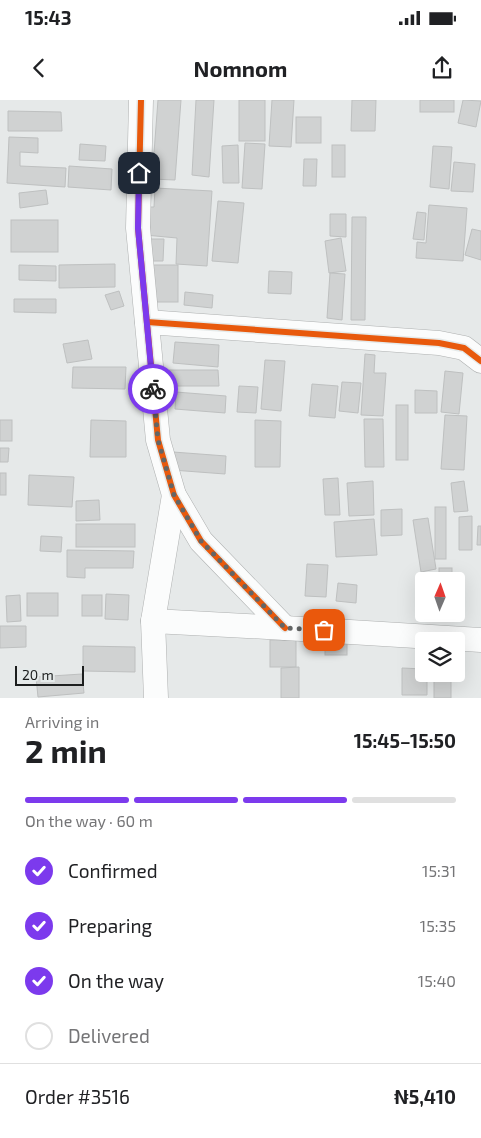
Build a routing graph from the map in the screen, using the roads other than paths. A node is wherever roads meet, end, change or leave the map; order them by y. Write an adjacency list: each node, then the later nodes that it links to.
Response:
1 (140, 100): 2 (street)
2 (147, 322): 3 (street); 4 (street)
3 (481, 361)
4 (174, 495): 5 (street); 6 (street)
5 (153, 621): 6 (street); 8 (street)
6 (285, 628): 7 (street)
7 (481, 640)
8 (156, 698)

